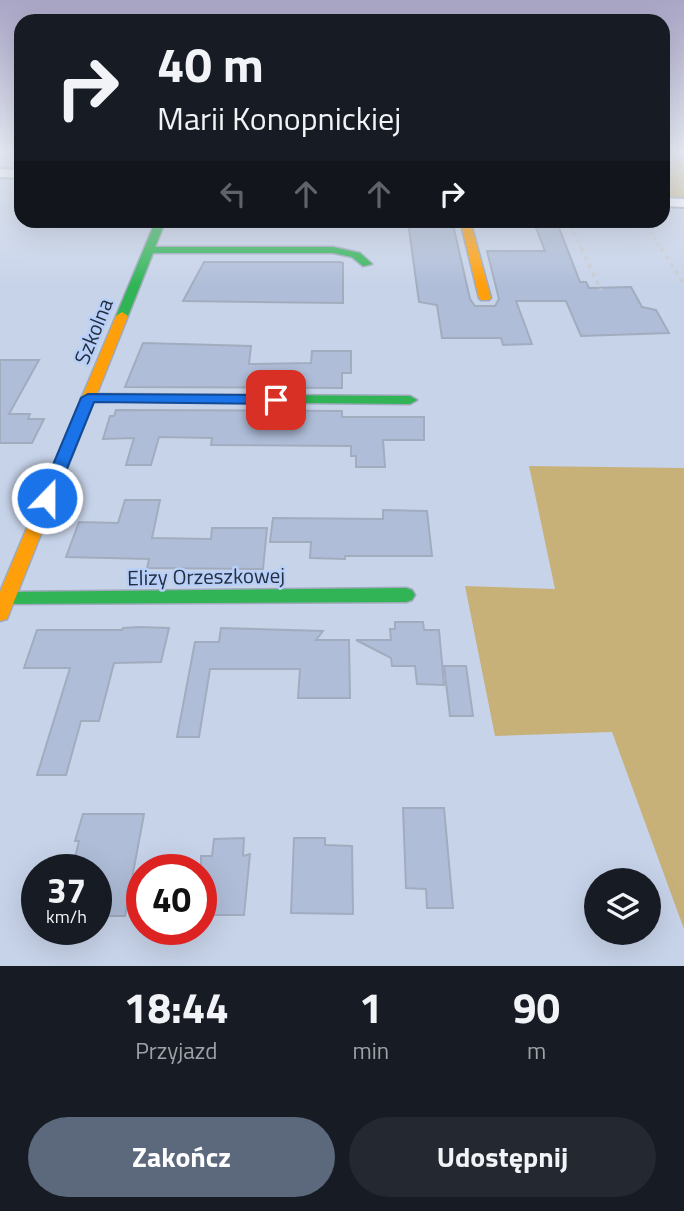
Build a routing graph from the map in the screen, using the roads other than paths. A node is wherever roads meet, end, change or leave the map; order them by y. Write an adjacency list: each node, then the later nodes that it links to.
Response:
1 (158, 228): 3 (street, Szkolna)
2 (467, 228): 5 (street)
3 (149, 250): 4 (street); 6 (street, Szkolna)
4 (366, 264)
5 (485, 298)
6 (88, 398): 7 (street); 9 (street, Szkolna)
7 (410, 400)
8 (406, 595): 9 (street, Elizy Orzeszkowej)
9 (3, 606)

